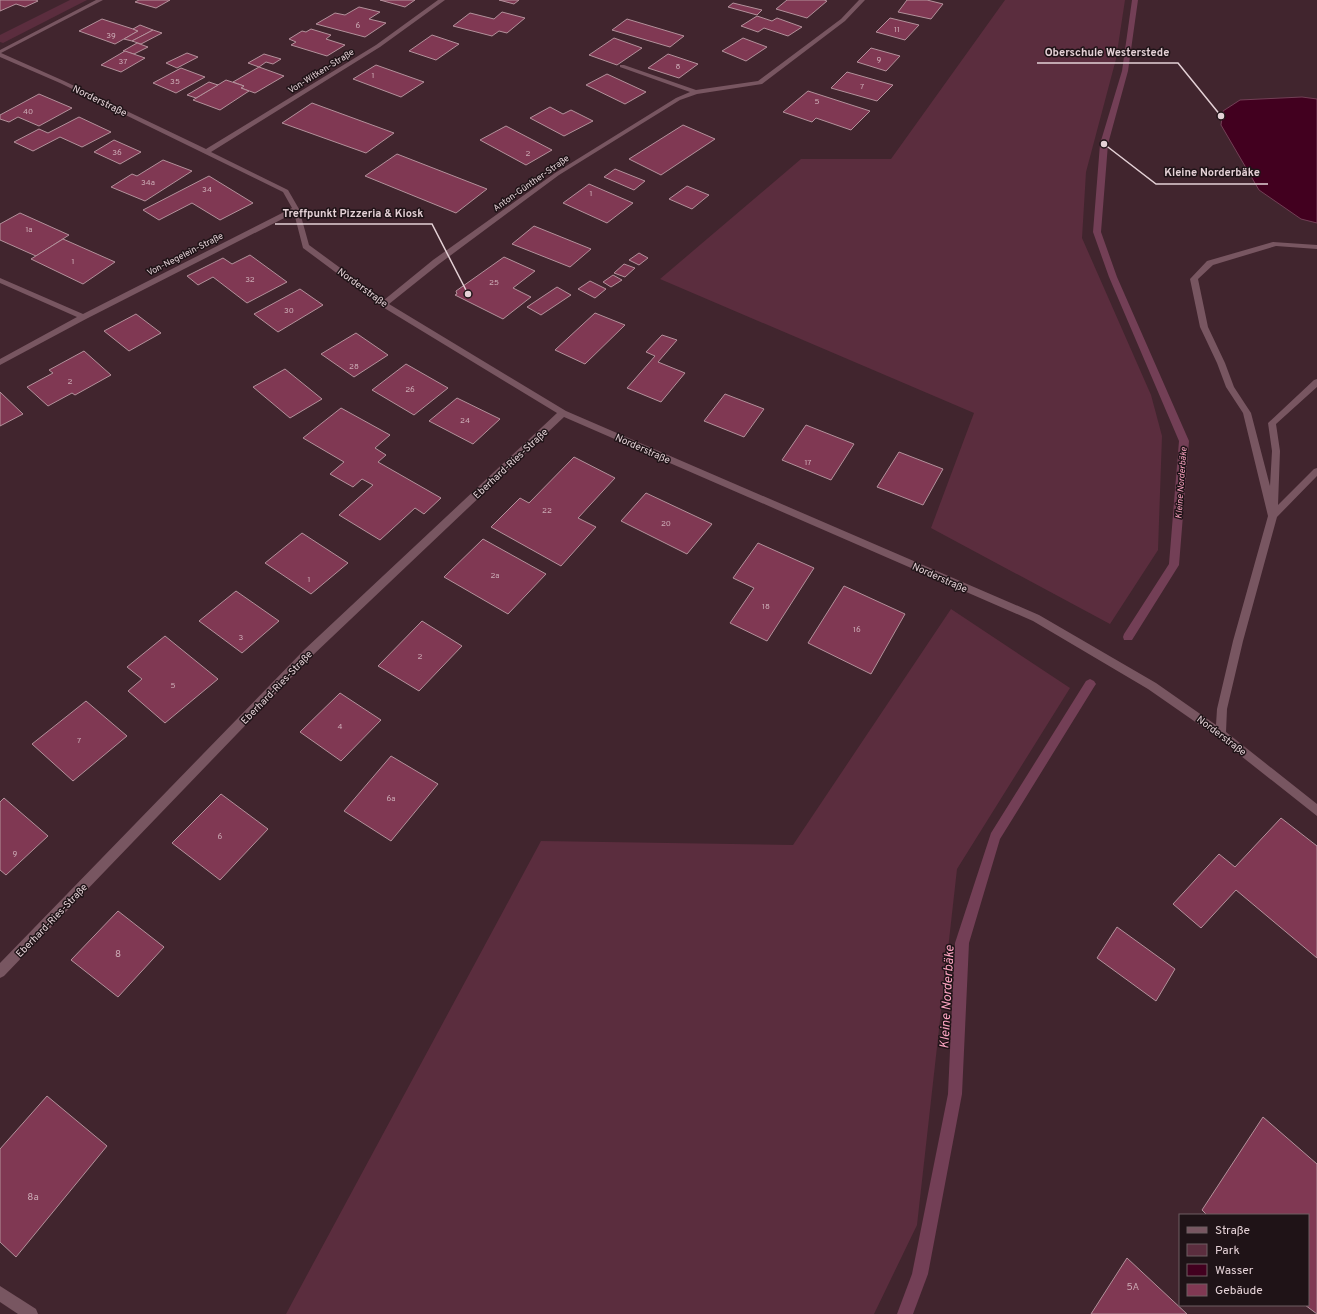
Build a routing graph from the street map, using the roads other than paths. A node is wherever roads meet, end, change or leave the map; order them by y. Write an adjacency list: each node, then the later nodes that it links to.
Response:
1 (100, 0): 4 (street)
2 (442, 0): 8 (street, Von-Witken-Straße)
3 (862, 0): 7 (street, Anton-Günther-Straße)
4 (0, 52)
5 (0, 55): 8 (street, Norderstraße)
6 (622, 66): 7 (street, Anton-Günther-Straße)
7 (696, 92): 12 (street, Anton-Günther-Straße)
8 (206, 152): 9 (street, Norderstraße)
9 (296, 209): 12 (street, Norderstraße); 13 (street, Von-Negelein-Straße)
10 (1317, 247): 18 (street)
11 (0, 280): 13 (street)
12 (384, 304): 16 (street, Norderstraße)
13 (83, 317): 14 (street, Von-Negelein-Straße)
14 (0, 362)
15 (1317, 382): 18 (street)
16 (563, 413): 19 (street, Norderstraße); 21 (street, Eberhard-Ries-Straße)
17 (1317, 471): 18 (street)
18 (1273, 516): 19 (street)
19 (1222, 734): 20 (street, Norderstraße)
20 (1317, 811)
21 (0, 972)
22 (0, 1293): 23 (street)
23 (31, 1314)

